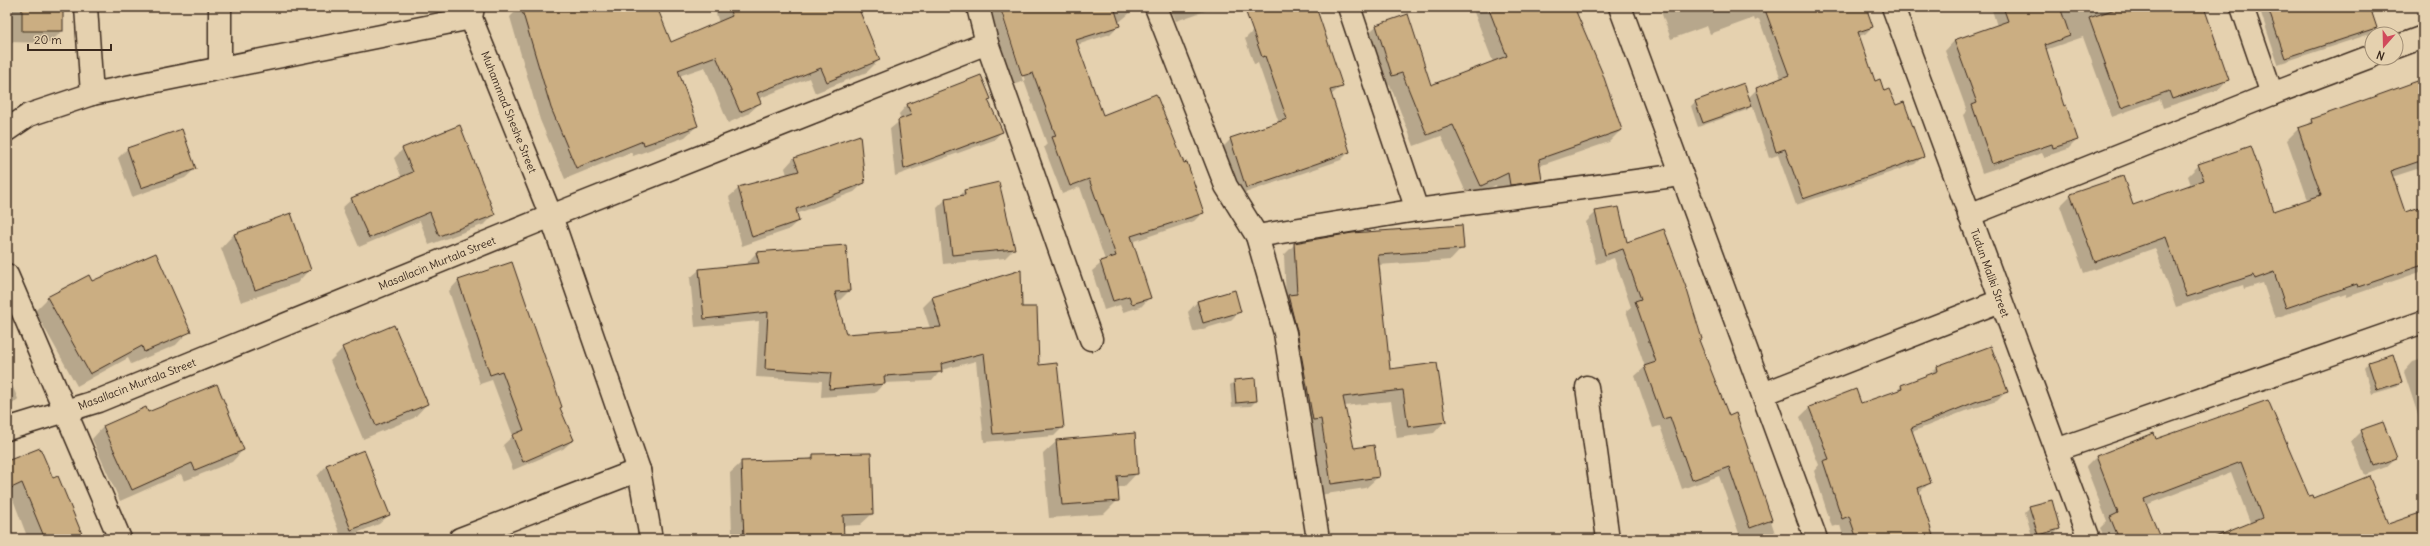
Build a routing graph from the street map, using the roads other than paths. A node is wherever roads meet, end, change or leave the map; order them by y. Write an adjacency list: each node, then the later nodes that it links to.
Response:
1 (86, 7): 15 (street)
2 (220, 7): 14 (street)
3 (978, 7): 11 (street)
4 (1156, 7): 22 (street)
5 (1348, 7): 19 (street)
6 (1620, 7): 18 (street)
7 (1893, 7): 20 (street, Tudun Maliki Street)
8 (2242, 7): 16 (street)
9 (472, 12): 14 (street); 21 (street, Muhammad Sheshe Street)
10 (2423, 37): 12 (street)
11 (987, 43): 21 (street, Masallacin Murtala Street); 26 (street)
12 (2404, 45)
13 (2364, 59): 16 (street)
14 (220, 68): 15 (street)
15 (92, 94): 17 (street)
16 (2272, 94): 20 (street)
17 (7, 130)
18 (1681, 175): 19 (street); 28 (street)
19 (1417, 210): 22 (street)
20 (1969, 215): 24 (street, Tudun Maliki Street)
21 (552, 216): 29 (street, Masallacin Murtala Street); 32 (street)
22 (1257, 236): 36 (street)
23 (7, 275): 29 (street)
24 (2000, 301): 28 (street); 31 (street, Tudun Maliki Street)
25 (2423, 322): 31 (street)
26 (1091, 339)
27 (1587, 387): 37 (street)
28 (1763, 394): 38 (street)
29 (66, 410): 30 (street, Masallacin Murtala Street); 33 (street)
30 (7, 430)
31 (2056, 450): 39 (street, Tudun Maliki Street)
32 (639, 470): 34 (street); 35 (street)
33 (120, 539)
34 (460, 539)
35 (651, 539)
36 (1318, 539)
37 (1608, 539)
38 (1816, 539)
39 (2089, 539)

